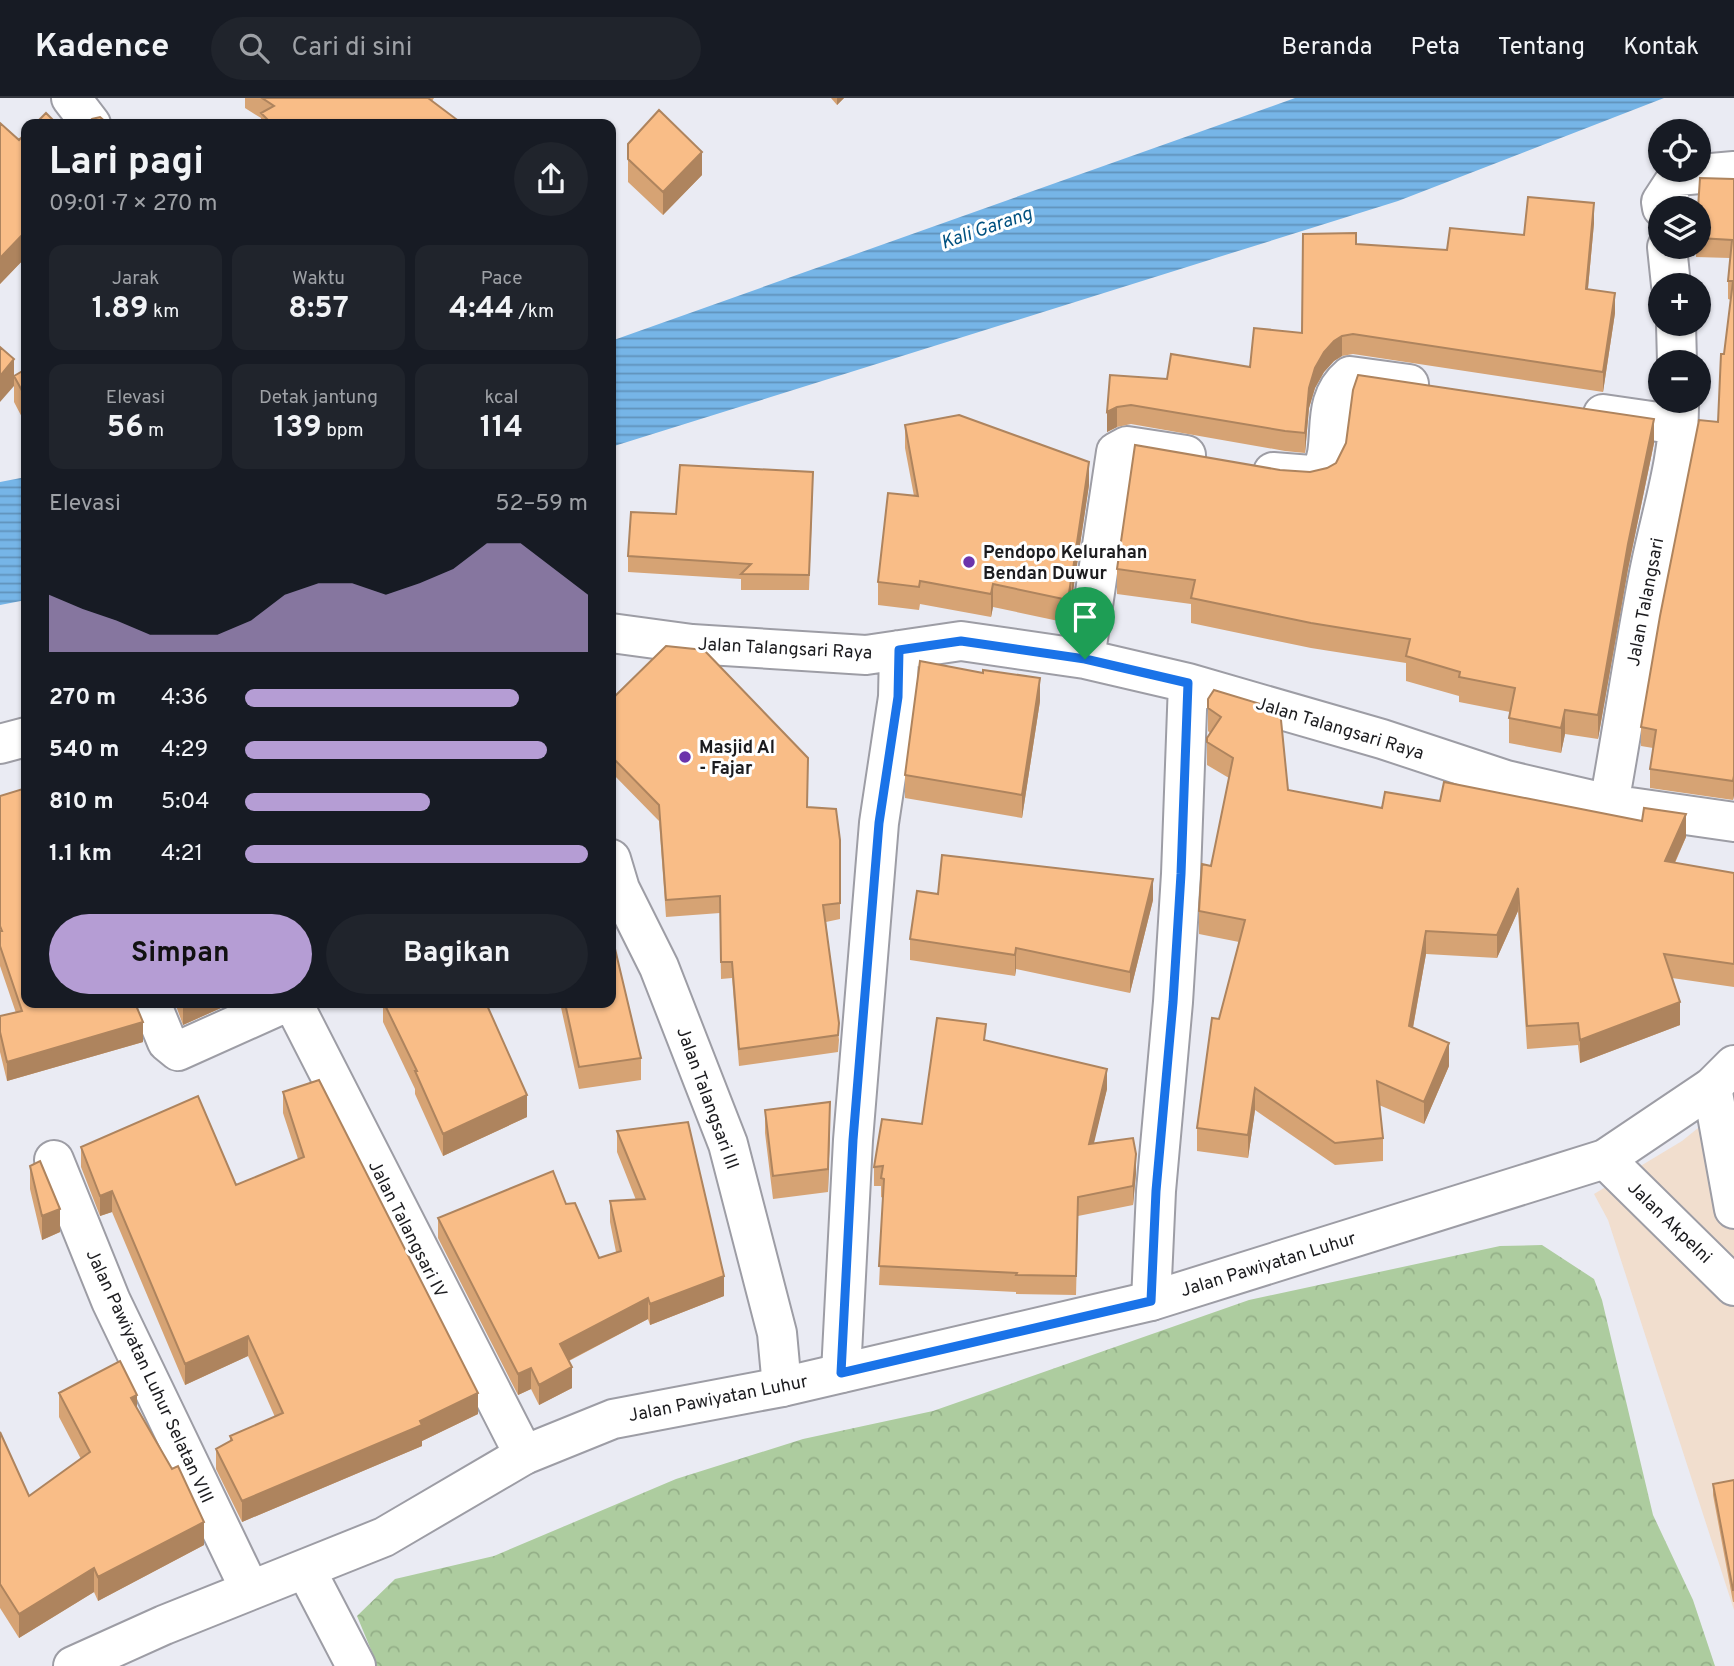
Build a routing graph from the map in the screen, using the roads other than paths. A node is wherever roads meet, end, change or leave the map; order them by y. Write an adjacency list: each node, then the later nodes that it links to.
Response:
1 (71, 98): 2 (street)
2 (87, 119)
3 (1734, 172): 4 (street)
4 (1666, 196)
5 (1439, 388): 11 (street)
6 (1573, 409): 7 (street)
7 (1648, 412)
8 (1679, 413): 15 (street, Jalan Talangsari)
9 (616, 633): 10 (street, Jalan Talangsari Raya)
10 (882, 653): 11 (street, Jalan Talangsari Raya); 27 (street)
11 (1085, 659): 12 (street, Jalan Talangsari Raya)
12 (1188, 683): 15 (street, Jalan Talangsari Raya); 26 (street)
13 (21, 738): 14 (street)
14 (0, 744)
15 (1609, 804): 16 (street, Jalan Talangsari Raya)
16 (1734, 822)
17 (616, 876): 27 (street, Jalan Talangsari III)
18 (153, 1008): 19 (street)
19 (274, 1008)
20 (296, 1008): 28 (street, Jalan Talangsari IV)
21 (1723, 1076): 22 (street, Jalan Pawiyatan Luhur); 24 (street)
22 (1605, 1159): 25 (street, Jalan Akpelni); 26 (street, Jalan Pawiyatan Luhur)
23 (54, 1160): 30 (street, Jalan Pawiyatan Luhur Selatan VIII)
24 (1734, 1209)
25 (1734, 1286)
26 (1151, 1301): 27 (street, Jalan Pawiyatan Luhur)
27 (815, 1379): 28 (street, Jalan Pawiyatan Luhur)
28 (524, 1455): 29 (street, Jalan Pawiyatan Luhur)
29 (306, 1570): 30 (street, Jalan Pawiyatan Luhur); 32 (street)
30 (250, 1590): 31 (street, Jalan Pawiyatan Luhur)
31 (74, 1666)
32 (356, 1666)

